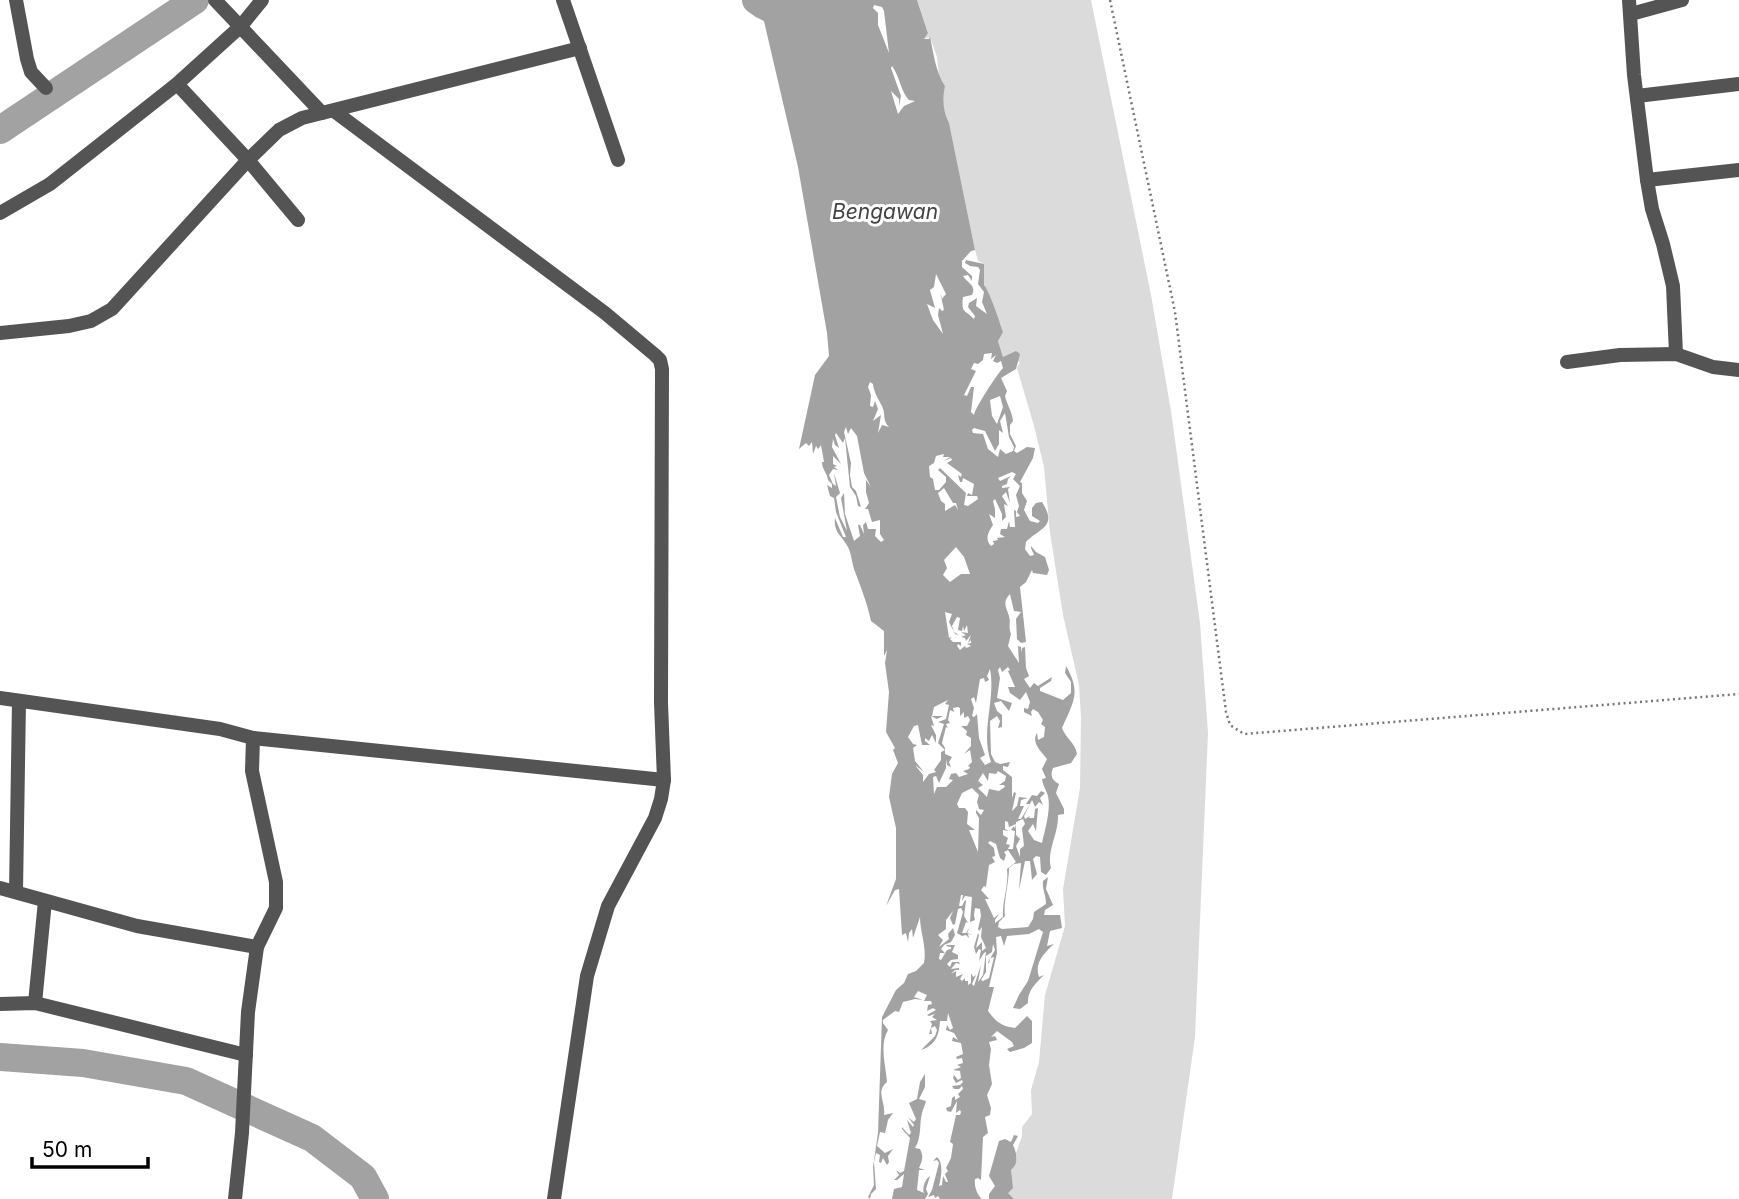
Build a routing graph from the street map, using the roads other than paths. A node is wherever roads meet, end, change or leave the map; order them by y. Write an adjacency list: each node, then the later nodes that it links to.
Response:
1 (16, 0): 11 (street)
2 (215, 0): 7 (street)
3 (262, 0): 7 (street)
4 (563, 0): 8 (street)
5 (1682, 0): 6 (street)
6 (1630, 7): 12 (street)
7 (241, 26): 9 (street); 13 (street)
8 (580, 48): 13 (street); 15 (street)
9 (177, 84): 14 (street); 18 (street)
10 (1739, 84): 12 (street)
11 (46, 88)
12 (1637, 96): 17 (street)
13 (328, 112): 14 (street); 27 (street)
14 (248, 160): 19 (street); 20 (street)
15 (618, 160)
16 (1739, 170): 17 (street)
17 (1647, 180): 21 (street)
18 (0, 213)
19 (298, 220)
20 (0, 333)
21 (1676, 355): 22 (street); 23 (street)
22 (1567, 362)
23 (1739, 370)
24 (0, 698): 25 (street)
25 (19, 701): 26 (street); 29 (street)
26 (254, 738): 27 (street); 31 (street)
27 (664, 780): 36 (street)
28 (0, 888): 29 (street)
29 (16, 892): 30 (street)
30 (44, 901): 31 (street); 32 (street)
31 (257, 947): 34 (street)
32 (35, 1003): 33 (street); 34 (street)
33 (0, 1004)
34 (246, 1055): 35 (street)
35 (235, 1199)
36 (554, 1199)

